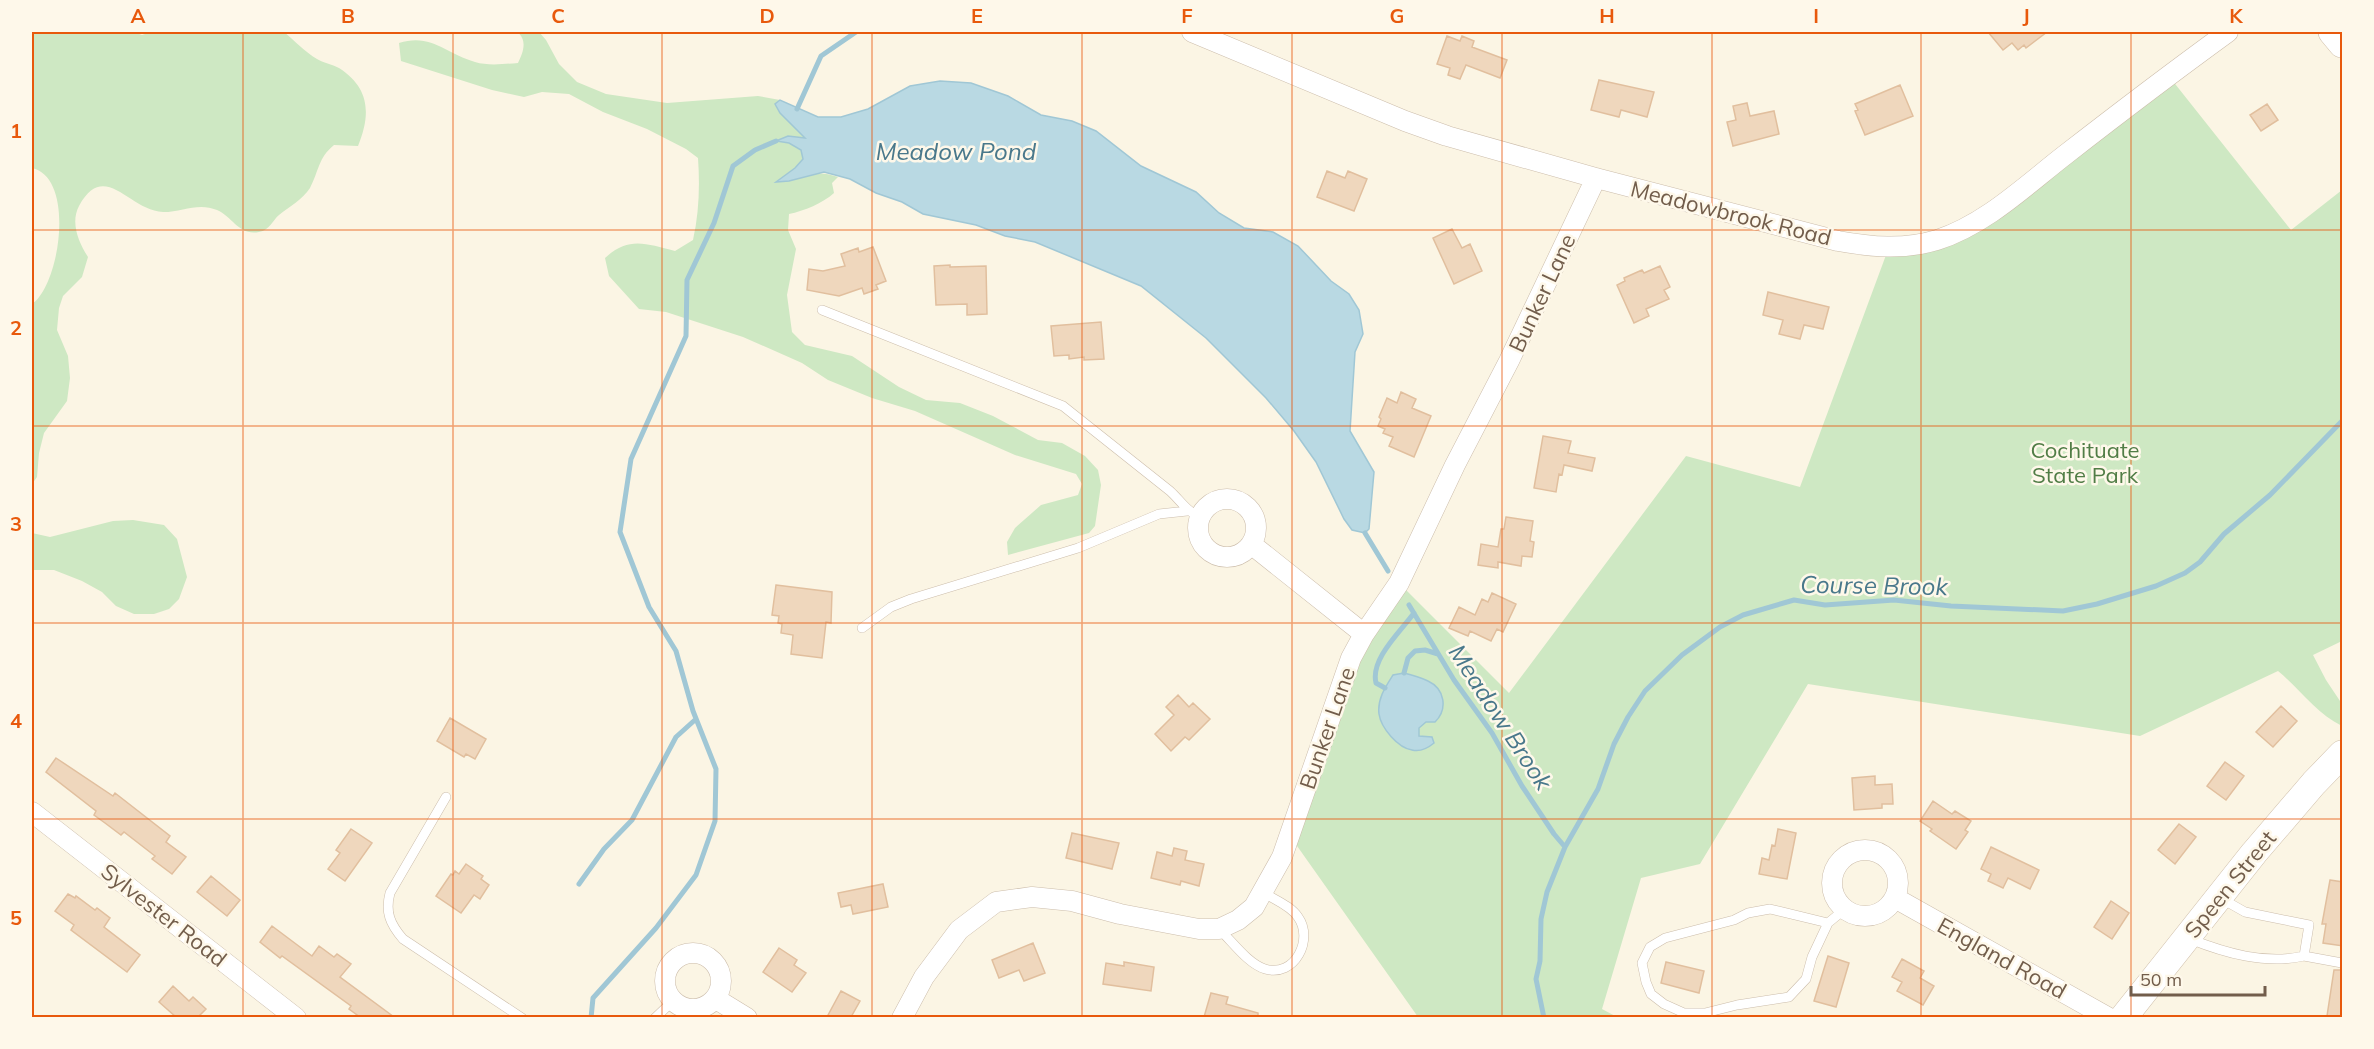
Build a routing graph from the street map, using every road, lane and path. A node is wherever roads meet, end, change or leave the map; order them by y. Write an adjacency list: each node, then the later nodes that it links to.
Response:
1 (1192, 32): 5 (street, Meadowbrook Road)
2 (2228, 32): 5 (street, Meadowbrook Road)
3 (2332, 32): 4 (street)
4 (2343, 44)
5 (1596, 178): 10 (street, Bunker Lane)
6 (822, 310): 7 (lane)
7 (1193, 514): 8 (street); 8 (street); 9 (lane)
8 (1251, 544): 10 (street)
9 (862, 628)
10 (1364, 634): 14 (street, Bunker Lane)
11 (2343, 754): 15 (street, Speen Street)
12 (446, 797): 26 (lane)
13 (32, 812): 25 (street, Sylvester Road)
14 (1264, 893): 19 (street, Bunker Lane); 19 (lane)
15 (2219, 897): 20 (street, Speen Street); 21 (lane)
16 (1895, 898): 17 (street); 17 (street); 30 (street, England Road)
17 (1845, 909): 18 (lane)
18 (1828, 923): 18 (lane)
19 (1219, 929): 29 (street)
20 (2187, 938): 21 (lane); 31 (street, Speen Street)
21 (2304, 956): 22 (lane)
22 (2343, 963)
23 (716, 999): 24 (street); 24 (street); 28 (street)
24 (673, 1001): 27 (lane)
25 (296, 1017)
26 (522, 1017)
27 (655, 1017)
28 (747, 1017)
29 (902, 1017)
30 (2109, 1017)
31 (2123, 1017)

